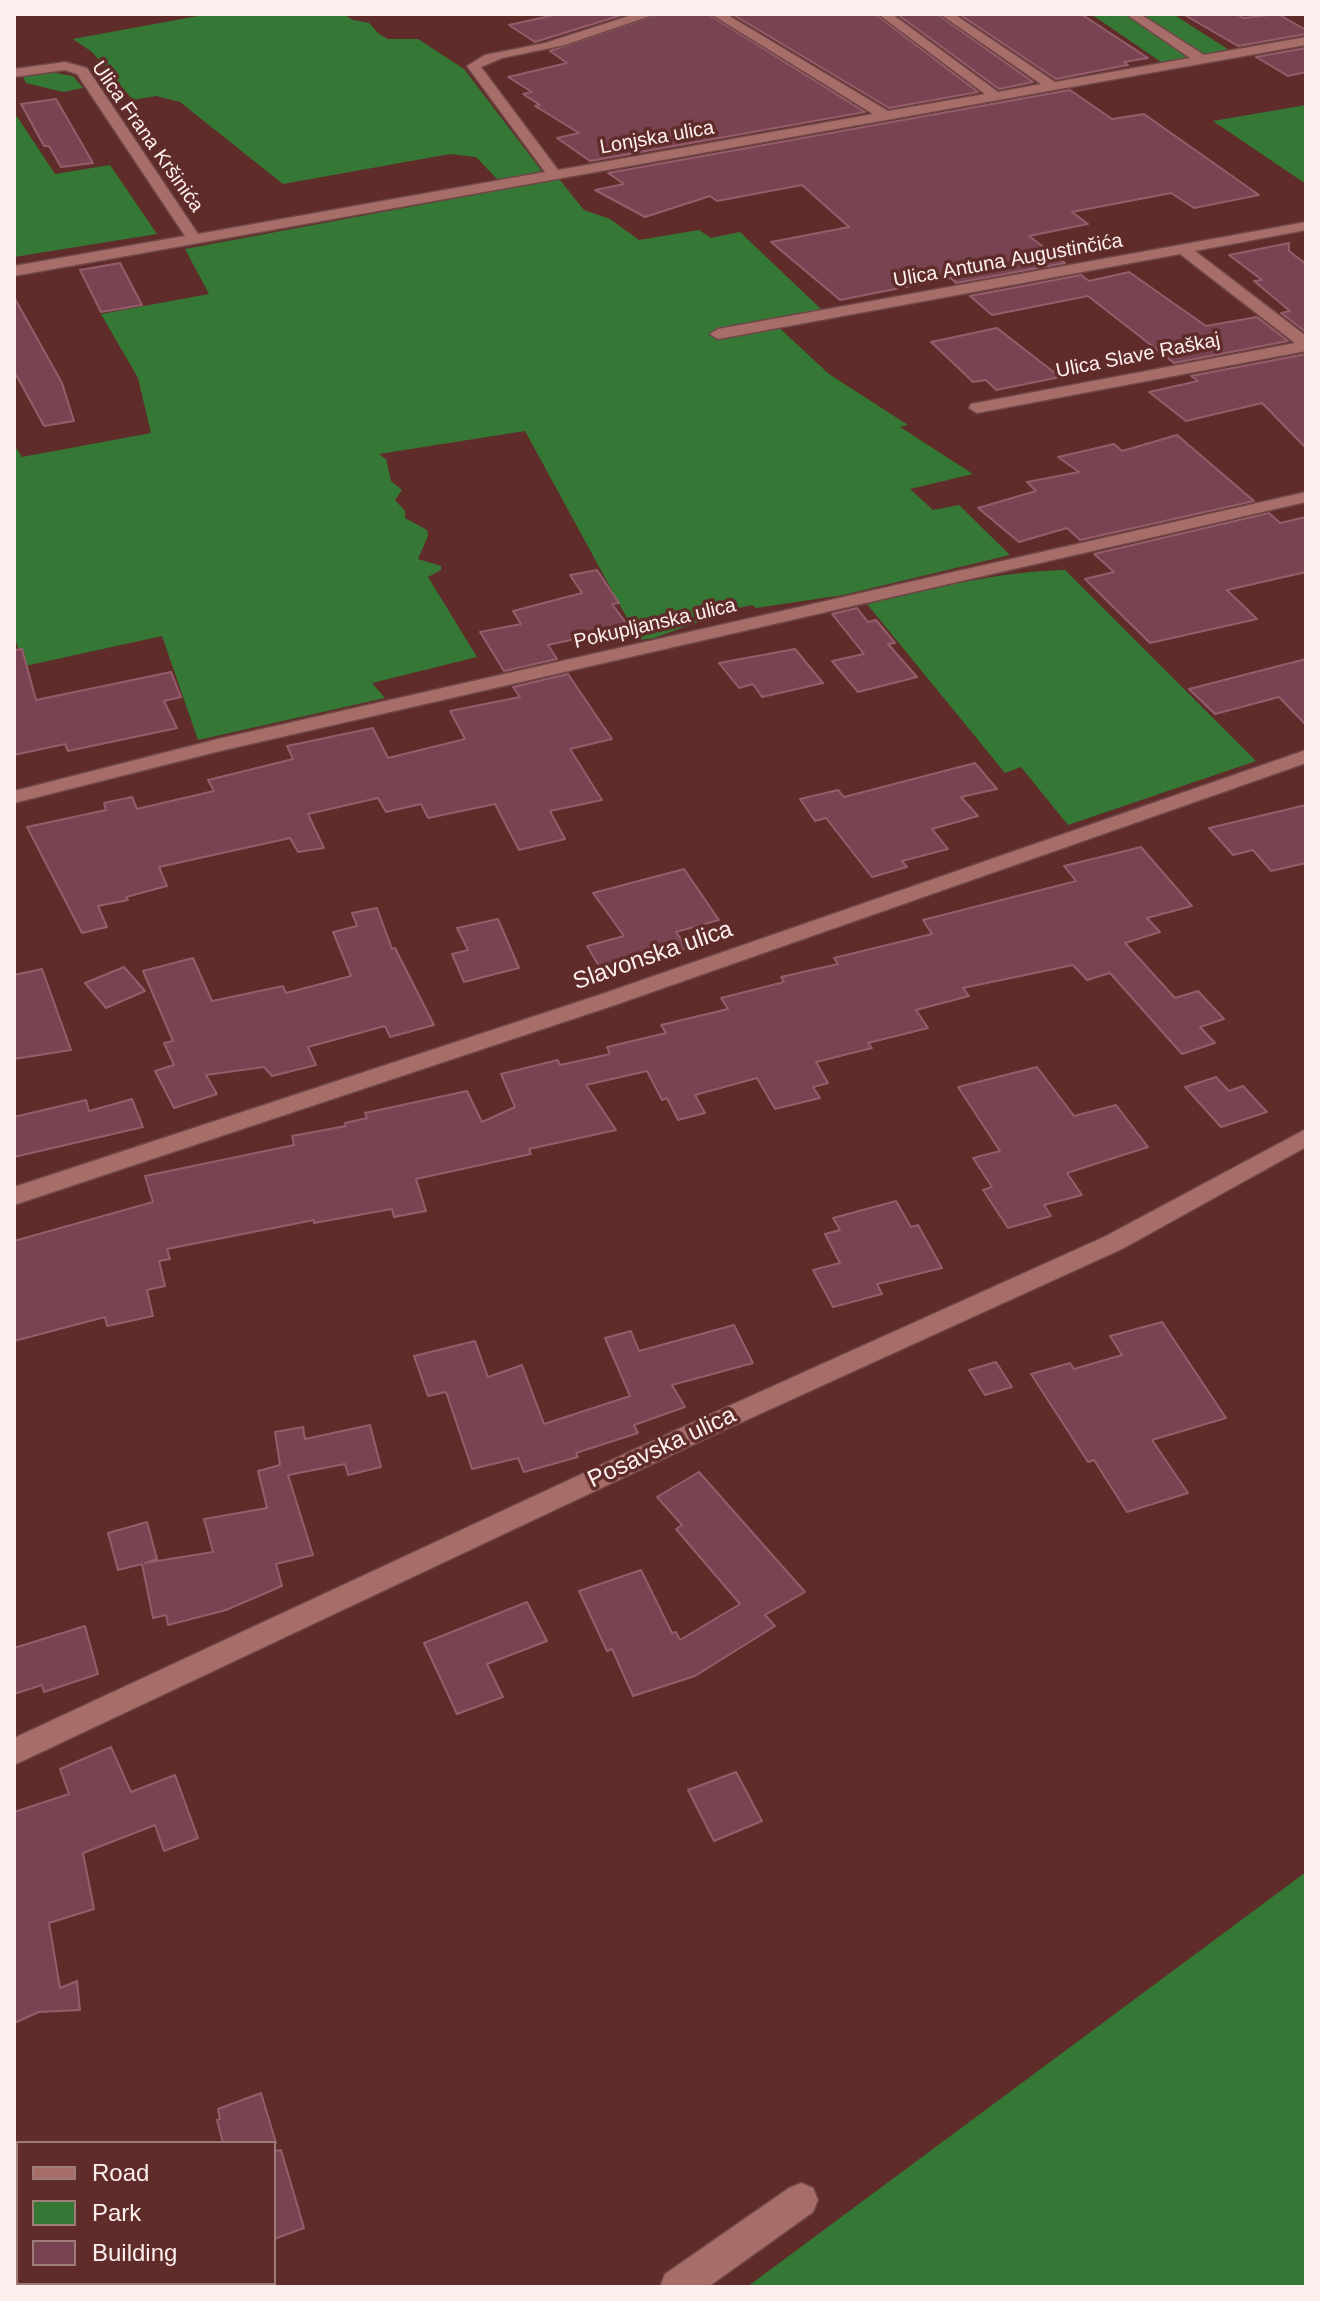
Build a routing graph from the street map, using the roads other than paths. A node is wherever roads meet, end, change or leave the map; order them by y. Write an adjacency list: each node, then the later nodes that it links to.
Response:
1 (650, 14): 12 (street)
2 (717, 14): 11 (street)
3 (884, 14): 10 (street)
4 (946, 14): 9 (street)
5 (1132, 14): 7 (street)
6 (1306, 41): 7 (street, Lonjska ulica)
7 (1202, 60): 9 (street, Lonjska ulica)
8 (14, 73): 14 (street, Ulica Frana Kršinića)
9 (1054, 87): 10 (street, Lonjska ulica)
10 (997, 97): 11 (street, Lonjska ulica)
11 (888, 117): 12 (street, Lonjska ulica)
12 (555, 176): 14 (street, Lonjska ulica)
13 (1306, 226): 15 (street, Ulica Antuna Augustinčića)
14 (194, 239): 16 (street, Lonjska ulica)
15 (1183, 249): 17 (street, Ulica Antuna Augustinčića); 18 (street)
16 (14, 271)
17 (718, 334)
18 (1306, 345): 19 (street, Ulica Slave Raškaj)
19 (977, 408)
20 (1306, 497): 22 (street, Pokupljanska ulica)
21 (1306, 756): 24 (street, Slavonska ulica)
22 (14, 797)
23 (1306, 1137): 25 (street, Posavska ulica)
24 (14, 1196)
25 (14, 1752)
26 (801, 2200): 27 (street)
27 (678, 2287)

